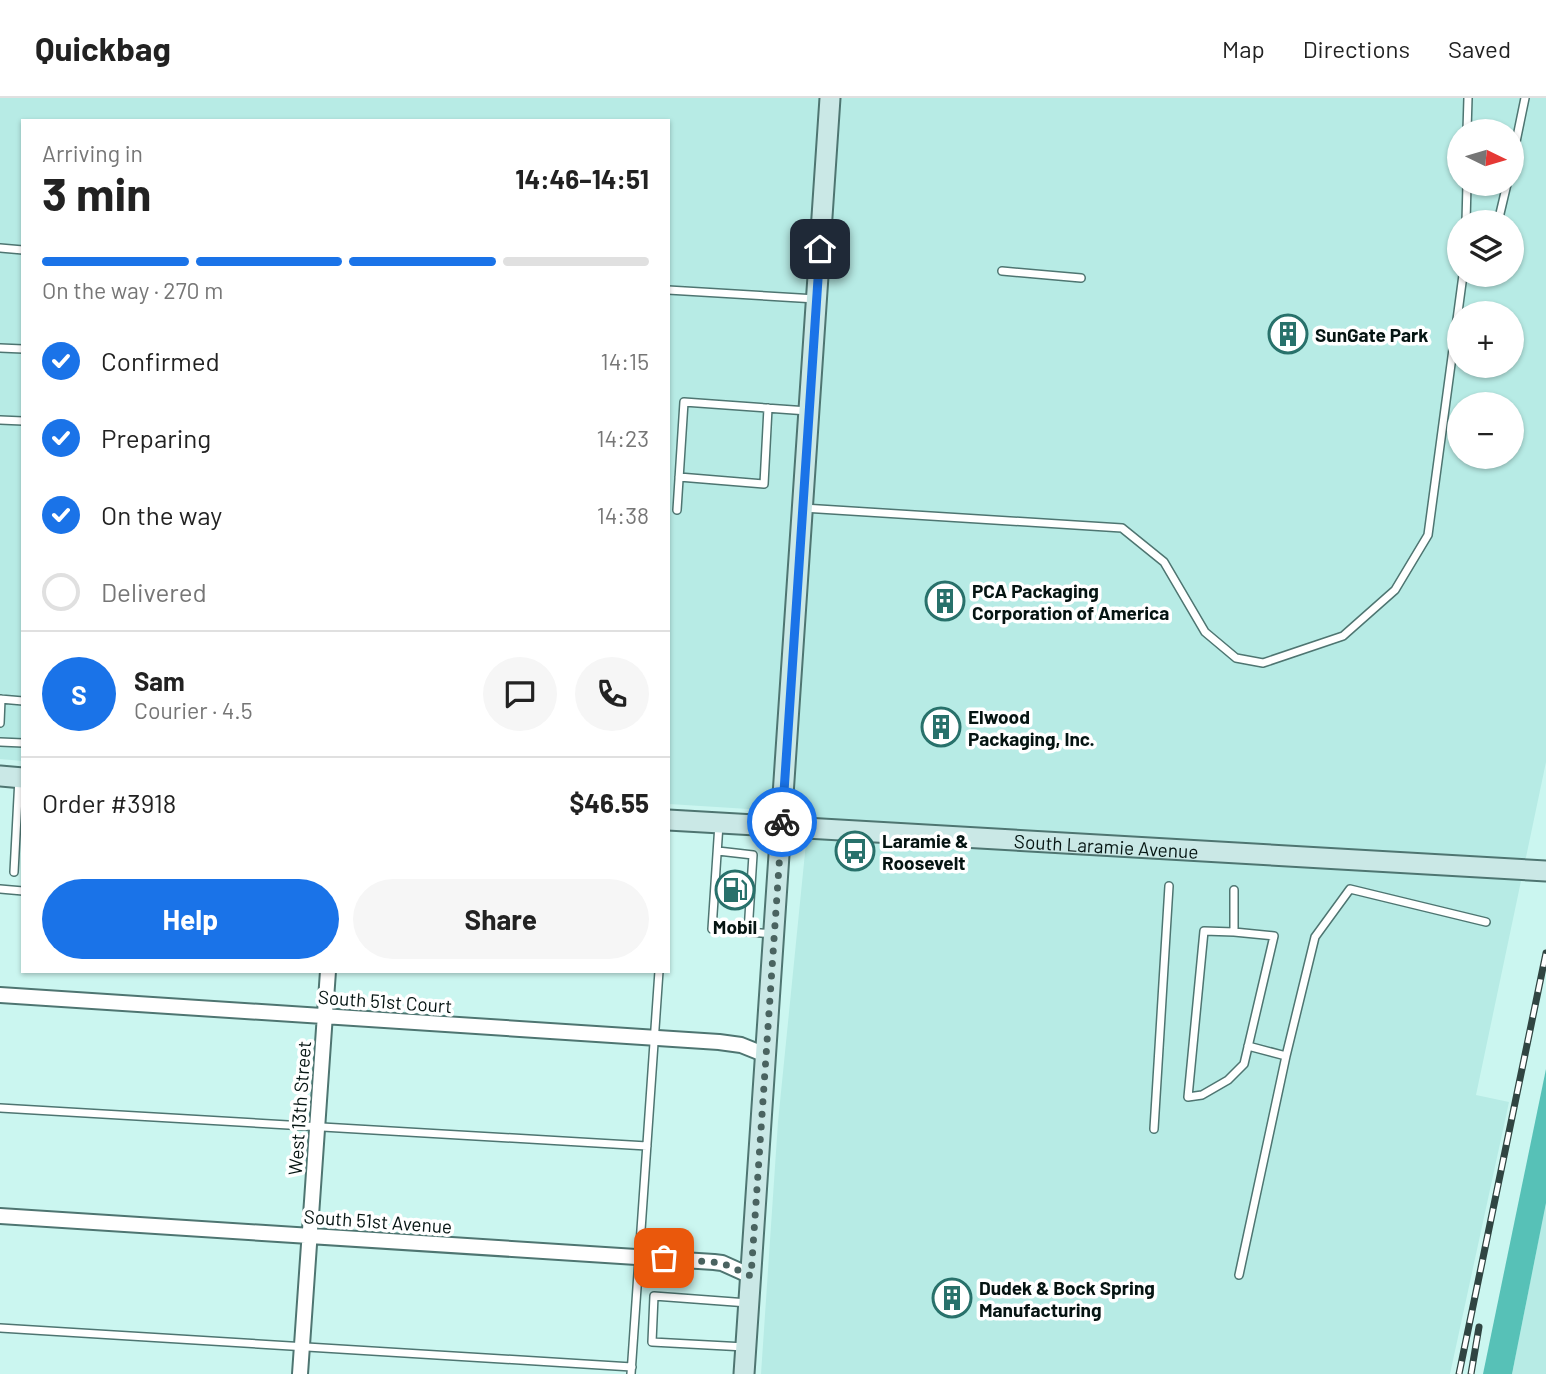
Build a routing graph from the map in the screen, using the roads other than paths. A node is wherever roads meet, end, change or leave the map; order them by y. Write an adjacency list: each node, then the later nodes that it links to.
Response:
1 (830, 98): 12 (main road)
2 (1468, 98): 4 (lane)
3 (1525, 98): 5 (lane)
4 (1467, 119)
5 (1521, 119)
6 (0, 248): 7 (lane)
7 (21, 250)
8 (1003, 271): 9 (lane)
9 (1081, 278)
10 (1460, 287): 20 (lane)
11 (670, 290): 12 (lane)
12 (817, 299): 16 (main road)
13 (0, 348): 14 (lane)
14 (21, 349)
15 (768, 408): 16 (lane); 19 (lane); 19 (lane)
16 (809, 411): 20 (main road)
17 (0, 420): 18 (lane)
18 (21, 421)
19 (679, 477): 21 (lane)
20 (803, 508): 30 (main road)
21 (677, 510)
22 (1, 699): 23 (lane); 24 (lane)
23 (21, 701)
24 (0, 723)
25 (0, 742): 26 (lane)
26 (21, 743)
27 (14, 777): 33 (lane)
28 (670, 820): 29 (main road, South Laramie Avenue)
29 (719, 823): 30 (main road, South Laramie Avenue); 31 (lane)
30 (781, 827): 32 (main road, South Laramie Avenue); 41 (main road)
31 (718, 851): 39 (lane); 39 (lane)
32 (1546, 871)
33 (14, 872)
34 (1169, 886): 52 (lane)
35 (0, 889): 37 (lane)
36 (1234, 890): 40 (lane)
37 (21, 891)
38 (1486, 922): 49 (lane)
39 (748, 932): 41 (lane)
40 (1234, 932): 47 (lane); 47 (lane)
41 (774, 934): 48 (main road)
42 (328, 973): 45 (street, West 13th Street)
43 (659, 973): 46 (lane)
44 (0, 995): 45 (street, South 51st Court)
45 (325, 1016): 46 (street, South 51st Court); 51 (street, West 13th Street)
46 (654, 1038): 48 (street, South 51st Court); 53 (lane)
47 (1248, 1046): 49 (lane)
48 (766, 1055): 58 (main road)
49 (1286, 1056): 57 (lane)
50 (0, 1108): 51 (lane)
51 (317, 1126): 53 (lane); 55 (street, West 13th Street)
52 (1154, 1129)
53 (647, 1146): 56 (lane)
54 (0, 1216): 55 (street, South 51st Avenue)
55 (310, 1236): 56 (street, South 51st Avenue); 61 (street, West 13th Street)
56 (639, 1257): 58 (street, South 51st Avenue); 63 (lane)
57 (1239, 1275)
58 (751, 1276): 59 (main road)
59 (749, 1303): 62 (main road); 62 (lane)
60 (0, 1328): 61 (lane)
61 (302, 1346): 63 (lane); 64 (street, West 13th Street)
62 (746, 1348): 65 (main road)
63 (632, 1370)
64 (300, 1374)
65 (744, 1374)

